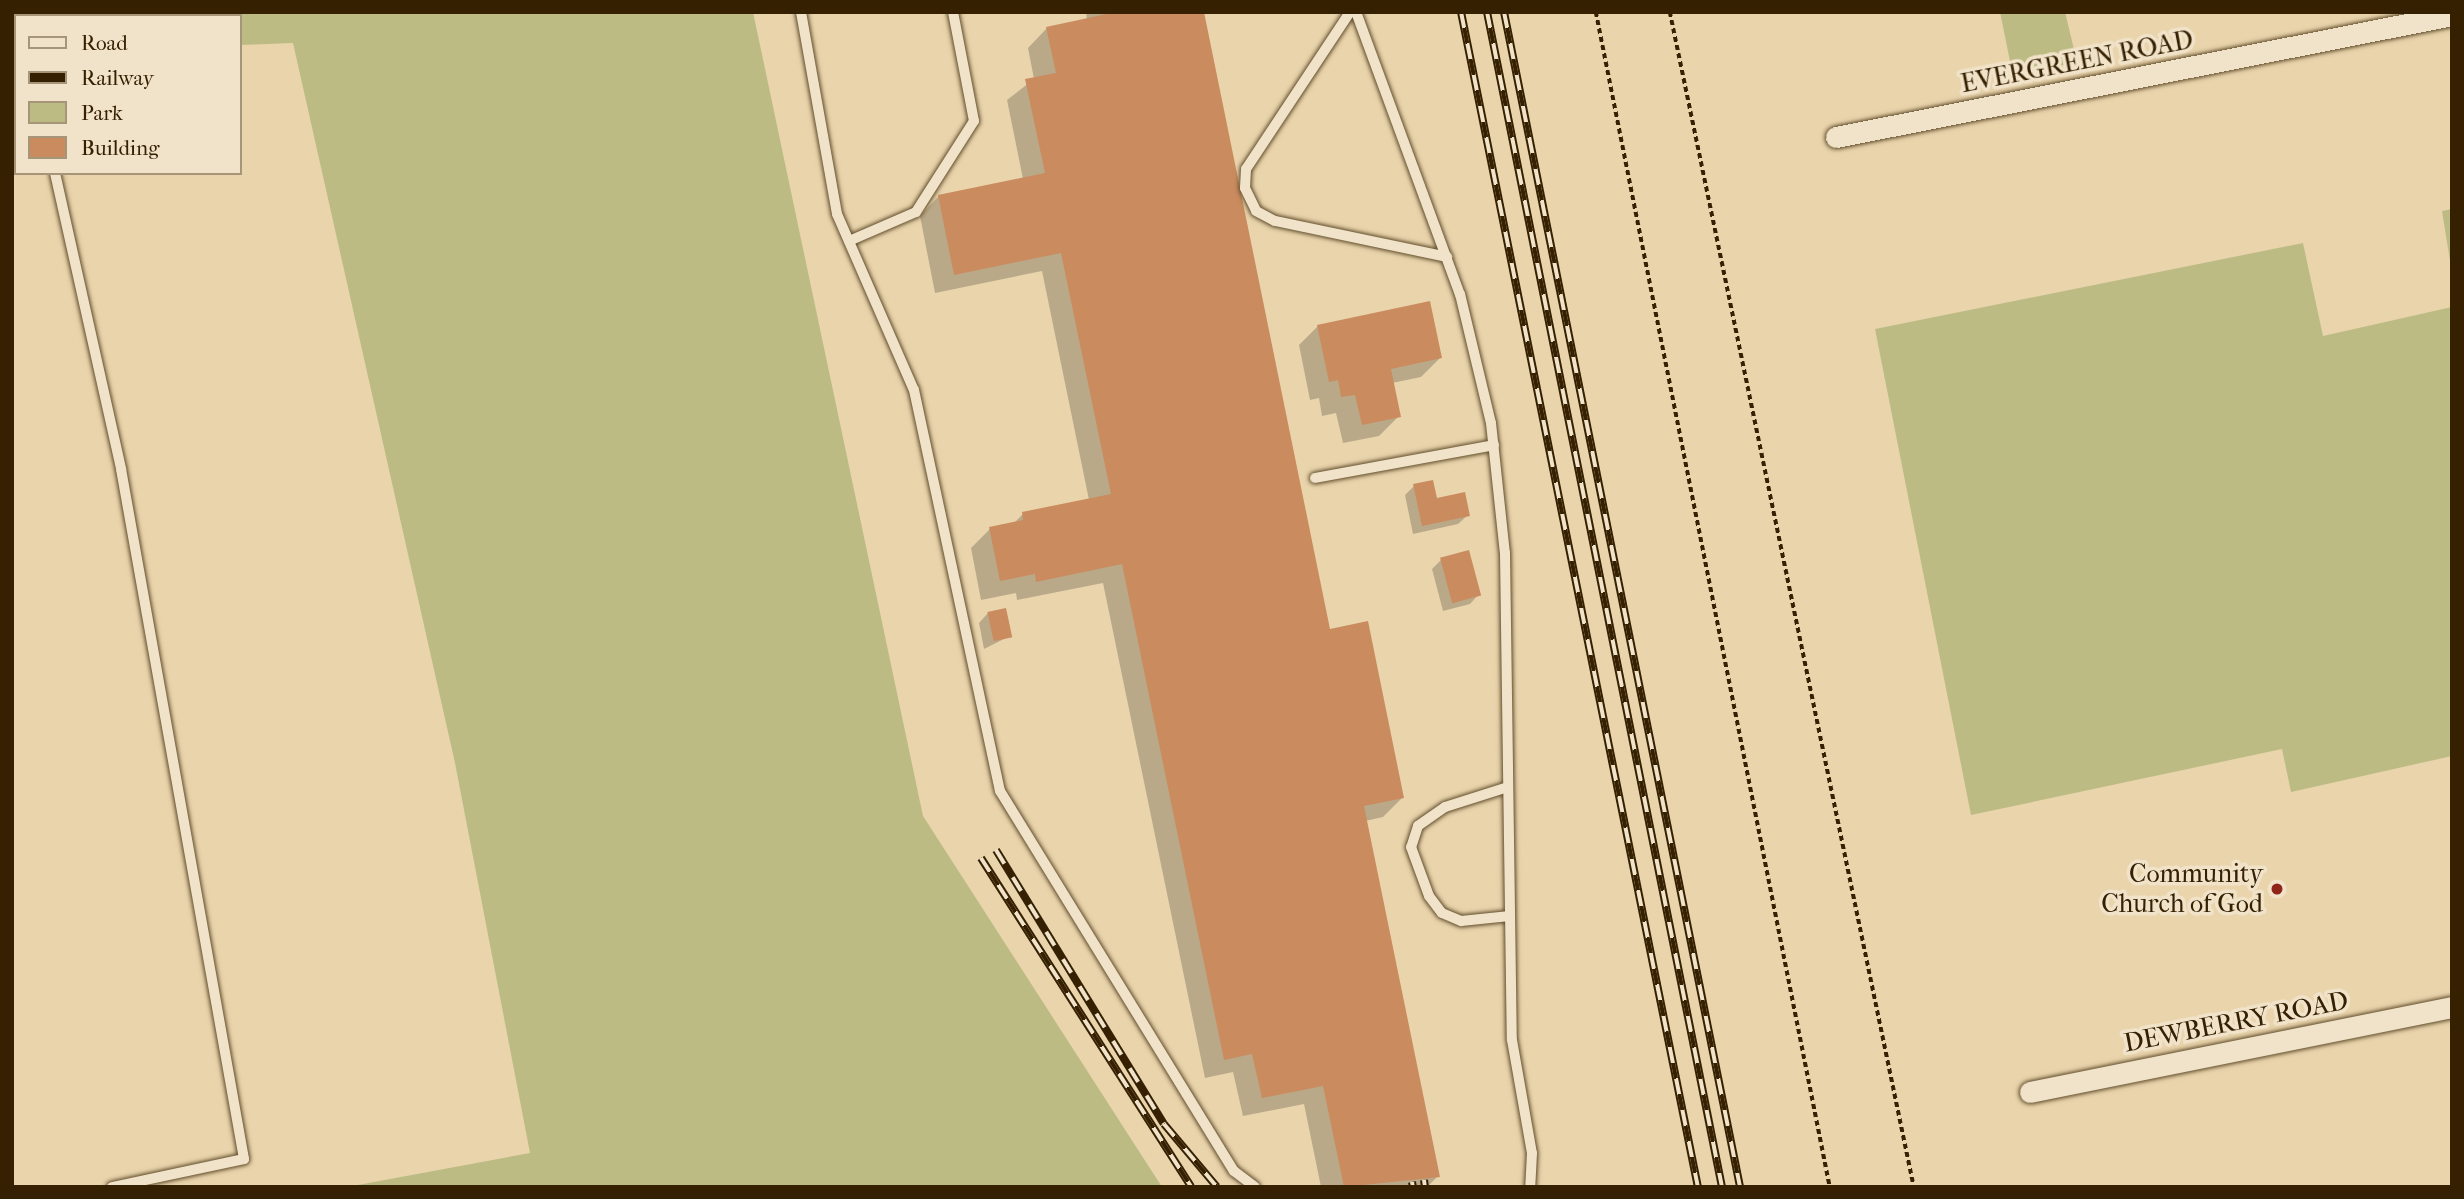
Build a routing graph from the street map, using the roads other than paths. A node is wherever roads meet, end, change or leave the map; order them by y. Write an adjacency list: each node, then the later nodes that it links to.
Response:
1 (802, 12): 7 (lane)
2 (953, 12): 7 (lane)
3 (1353, 12): 8 (lane); 8 (lane)
4 (2452, 15): 5 (street, EVERGREEN ROAD)
5 (1836, 137)
6 (55, 175): 15 (lane)
7 (849, 241): 16 (lane)
8 (1447, 257): 9 (lane)
9 (1494, 445): 10 (lane); 11 (lane)
10 (1315, 478)
11 (1508, 787): 12 (lane); 12 (lane)
12 (1510, 916): 17 (lane)
13 (2452, 1007): 14 (street, DEWBERRY ROAD)
14 (2031, 1092)
15 (112, 1187)
16 (1255, 1187)
17 (1530, 1187)

